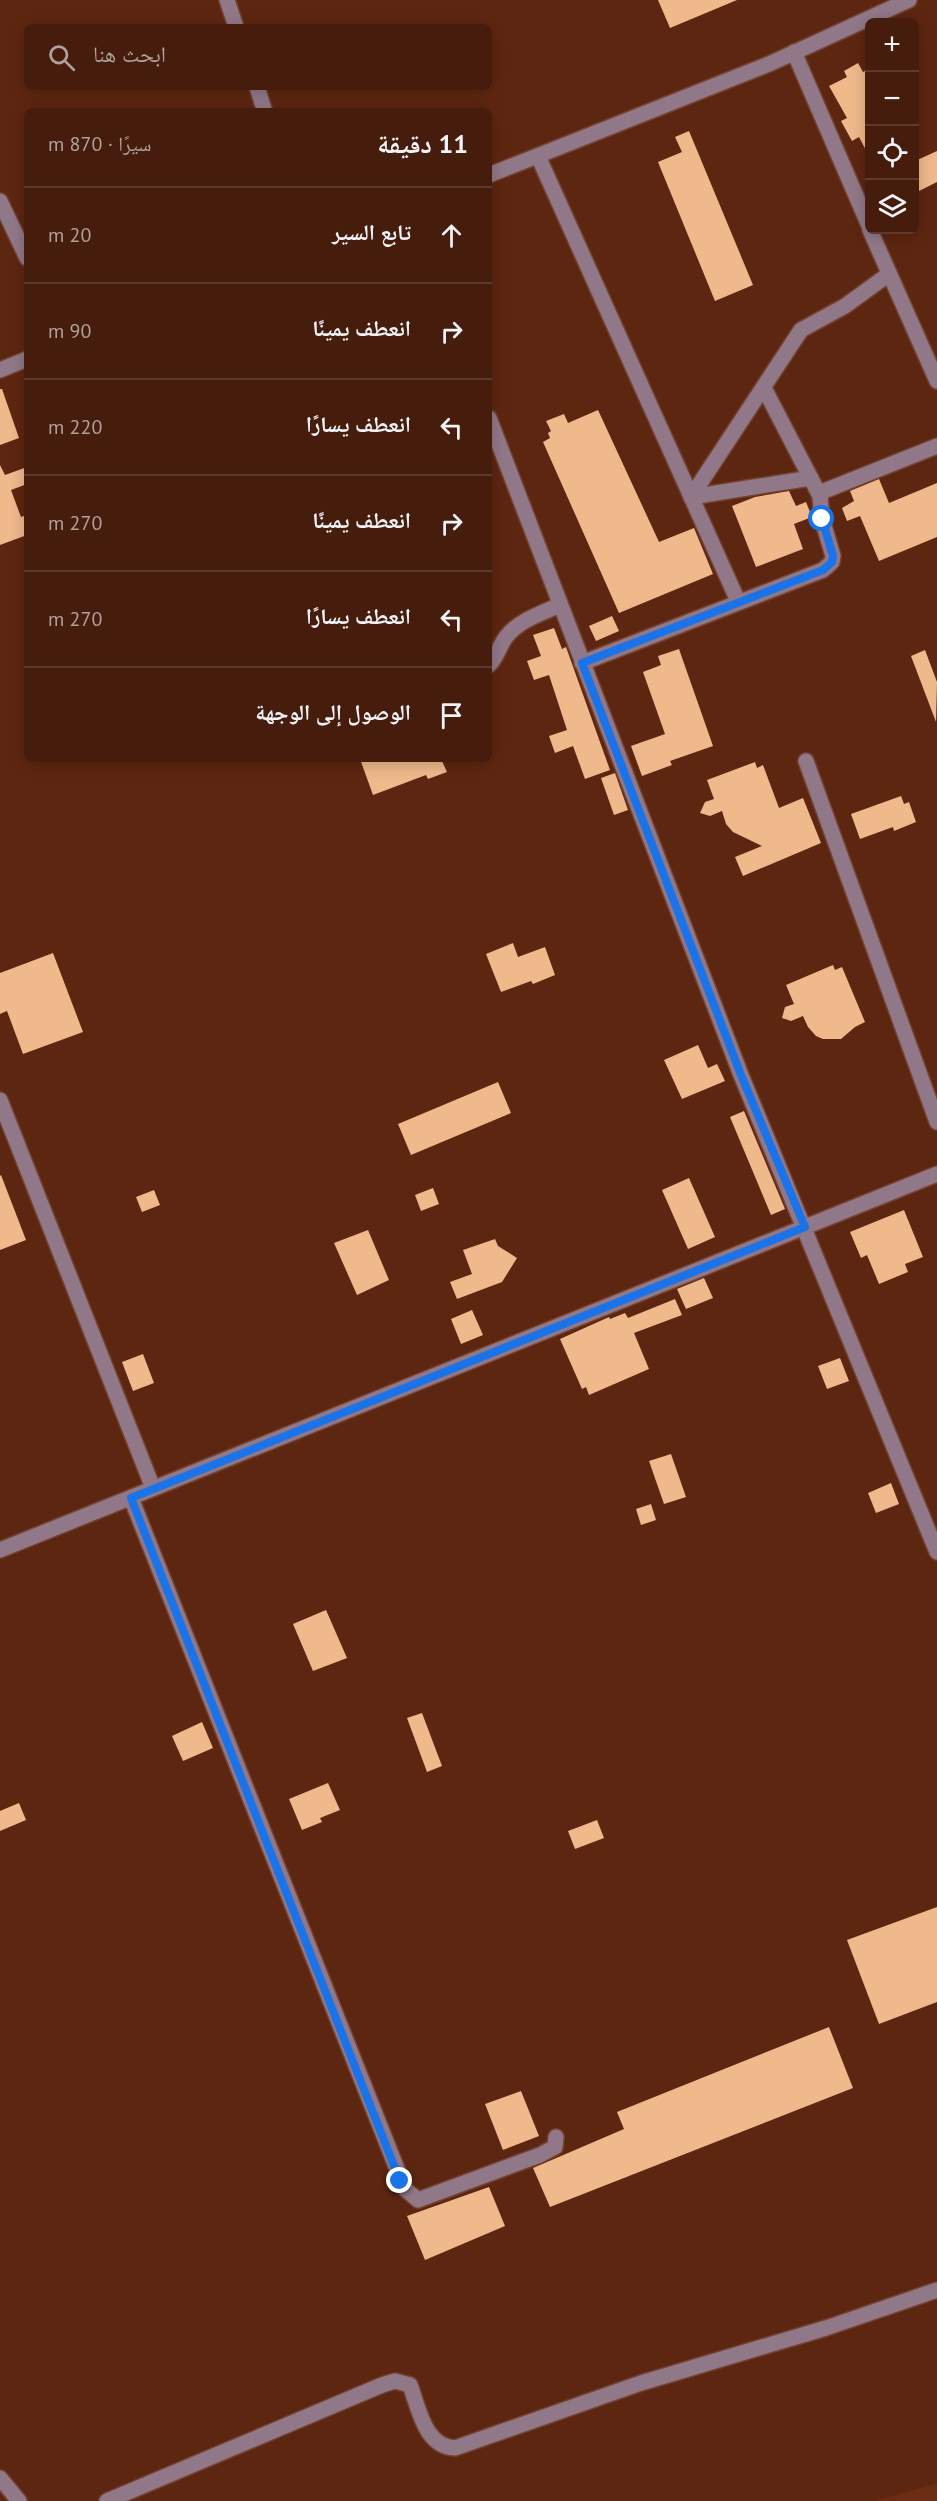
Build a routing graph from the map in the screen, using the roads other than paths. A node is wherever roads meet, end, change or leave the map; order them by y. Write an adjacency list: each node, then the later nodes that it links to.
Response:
1 (227, 0): 4 (street)
2 (909, 0): 3 (street)
3 (882, 4): 5 (street)
4 (235, 24)
5 (794, 52): 8 (street); 11 (street)
6 (258, 90): 7 (street)
7 (264, 108)
8 (538, 156): 9 (street); 23 (street)
9 (492, 174)
10 (0, 201): 13 (street)
11 (865, 217)
12 (872, 234): 14 (street)
13 (24, 252)
14 (889, 274): 17 (street); 18 (street)
15 (24, 360): 16 (street)
16 (0, 370)
17 (937, 381)
18 (764, 388): 21 (street); 23 (street)
19 (492, 426): 25 (street)
20 (937, 446): 22 (street)
21 (811, 478): 22 (street); 23 (street)
22 (820, 496): 24 (street)
23 (691, 497): 24 (street)
24 (738, 601): 27 (street)
25 (559, 605): 26 (street); 27 (street)
26 (492, 662)
27 (582, 663): 32 (street)
28 (806, 760): 30 (street)
29 (0, 1100): 33 (street)
30 (937, 1122)
31 (937, 1174): 32 (street)
32 (805, 1227): 33 (street); 36 (street)
33 (153, 1488): 34 (street)
34 (131, 1498): 35 (street); 37 (street)
35 (0, 1550)
36 (937, 1552)
37 (556, 2137)
38 (937, 2290): 41 (street)
39 (0, 2478): 40 (street)
40 (19, 2501)
41 (107, 2501)

